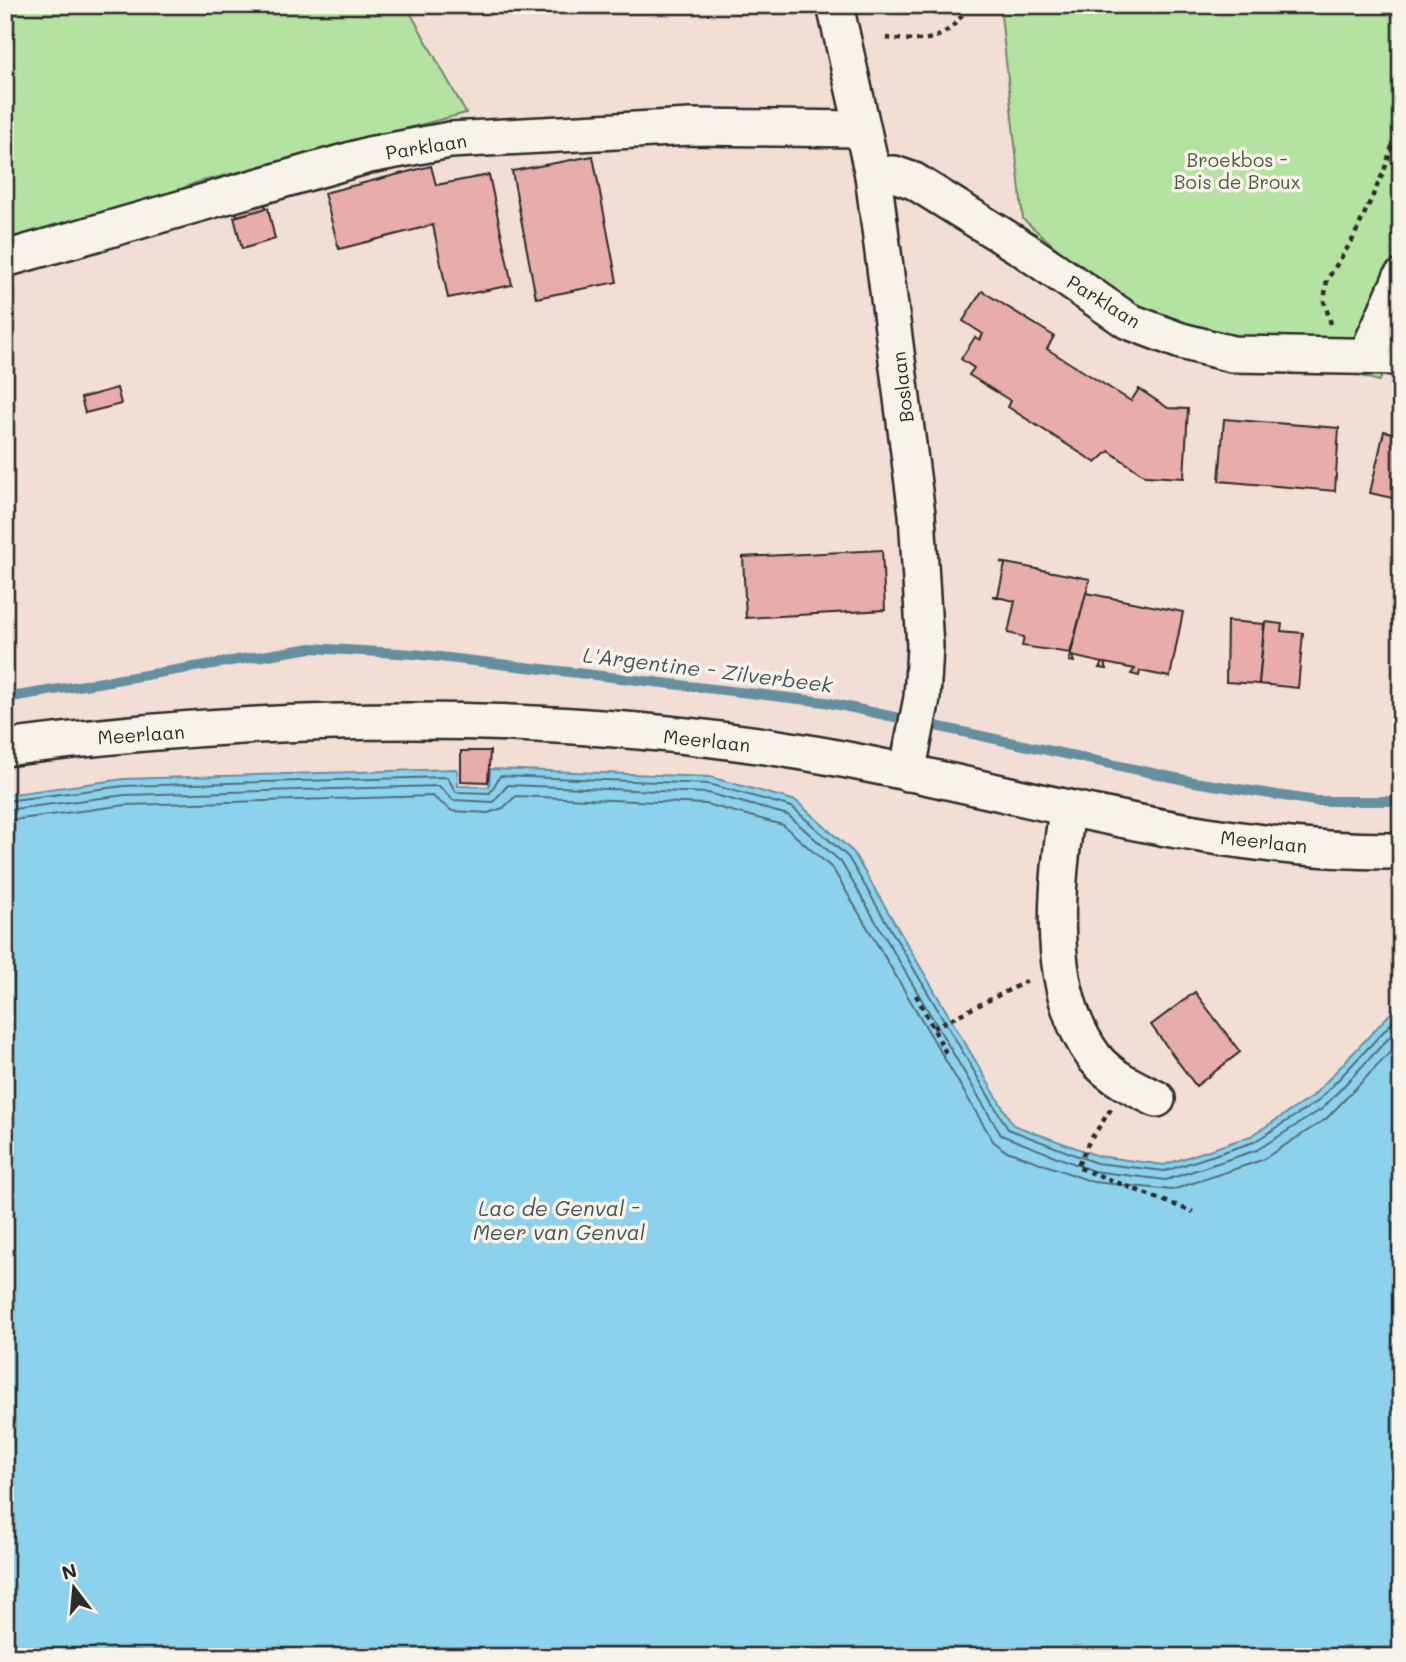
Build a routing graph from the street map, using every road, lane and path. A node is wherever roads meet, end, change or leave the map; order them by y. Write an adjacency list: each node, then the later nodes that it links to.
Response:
1 (835, 5): 5 (street, Boslaan)
2 (970, 5): 3 (path)
3 (886, 38)
4 (1401, 119): 9 (path)
5 (862, 129): 6 (street, Boslaan); 7 (street, Parklaan)
6 (873, 175): 9 (street, Parklaan); 11 (street, Boslaan)
7 (5, 259)
8 (1401, 278): 9 (street)
9 (1380, 351)
10 (5, 748): 11 (street, Meerlaan)
11 (907, 773): 12 (street, Meerlaan)
12 (1067, 810): 13 (street, Meerlaan); 14 (street)
13 (1401, 851)
14 (1062, 972): 16 (path); 18 (street)
15 (915, 995): 16 (path)
16 (933, 1028): 17 (path)
17 (947, 1055)
18 (1157, 1099)
19 (1089, 1142): 20 (path)
20 (1193, 1212)

